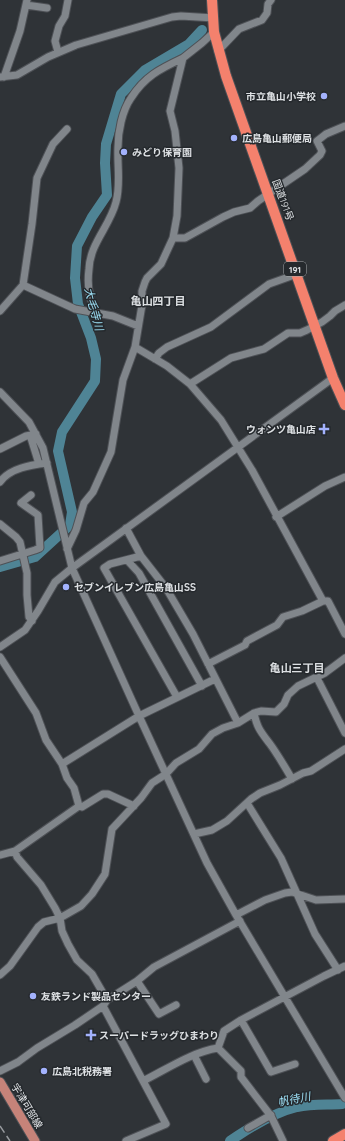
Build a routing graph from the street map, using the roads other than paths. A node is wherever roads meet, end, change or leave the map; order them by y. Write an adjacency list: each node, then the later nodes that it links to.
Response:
1 (68, 0): 9 (street)
2 (212, 0): 6 (highway, 国道191号 / 191)
3 (271, 0): 8 (street)
4 (26, 3): 5 (street); 11 (street)
5 (47, 8)
6 (214, 18): 7 (highway, 国道191号 / 191); 9 (street)
7 (214, 32): 8 (highway, 国道191号 / 191); 10 (street)
8 (218, 51): 14 (highway, 国道191号 / 191)
9 (58, 52): 11 (street)
10 (183, 58): 15 (street); 20 (street)
11 (2, 77)
12 (345, 126): 14 (street)
13 (67, 129): 17 (street)
14 (268, 195): 15 (street); 16 (highway, 国道191号 / 191)
15 (174, 238): 21 (street)
16 (297, 274): 22 (highway, 国道191号 / 191); 24 (street)
17 (23, 285): 19 (street); 20 (street)
18 (345, 305): 22 (street)
19 (0, 311)
20 (95, 312): 21 (street)
21 (138, 326): 23 (street)
22 (315, 326): 25 (highway, 国道191号 / 191); 26 (street)
23 (134, 347): 24 (street); 39 (street)
24 (155, 359): 26 (street)
25 (333, 378): 28 (highway, 国道191号 / 191); 30 (street)
26 (190, 384): 30 (street)
27 (0, 392): 29 (street)
28 (345, 405)
29 (33, 435): 31 (street); 32 (street)
30 (238, 447): 36 (street); 38 (street)
31 (0, 449)
32 (43, 464): 34 (street); 39 (street)
33 (345, 477): 36 (street)
34 (0, 482)
35 (31, 495): 40 (street)
36 (276, 517): 45 (street)
37 (1, 527): 40 (street)
38 (126, 528): 41 (street); 44 (street)
39 (66, 547): 44 (street)
40 (23, 556): 43 (street); 46 (street)
41 (141, 556): 42 (street); 51 (street)
42 (127, 560): 54 (street); 55 (street)
43 (0, 561)
44 (72, 568): 46 (street); 57 (street)
45 (323, 601): 47 (street); 51 (street)
46 (32, 621): 48 (street)
47 (345, 634)
48 (0, 647)
49 (0, 657): 61 (street)
50 (345, 658): 52 (street)
51 (208, 664): 53 (street)
52 (317, 678): 56 (street); 59 (street)
53 (216, 679): 54 (street); 58 (street)
54 (202, 686): 55 (street)
55 (177, 697): 57 (street)
56 (254, 713): 58 (street); 63 (street)
57 (139, 716): 61 (street); 62 (street)
58 (238, 723): 62 (street)
59 (345, 733)
60 (345, 749): 63 (street)
61 (62, 764): 65 (street)
62 (166, 774): 66 (street); 67 (street)
63 (292, 779): 64 (street)
64 (247, 803): 67 (street); 70 (street)
65 (79, 806): 66 (street); 68 (street)
66 (134, 806): 72 (street)
67 (194, 834): 73 (street)
68 (15, 851): 69 (street); 72 (street)
69 (0, 856)
70 (296, 894): 71 (street); 73 (street); 75 (street)
71 (345, 899)
72 (60, 918): 76 (street); 79 (street)
73 (238, 918): 77 (street); 78 (street)
74 (345, 966): 75 (street)
75 (338, 970): 78 (street)
76 (0, 975)
77 (137, 981): 79 (street); 80 (street)
78 (285, 996): 81 (street); 89 (street)
79 (105, 1003): 85 (street); 87 (street)
80 (176, 1005)
81 (241, 1020): 82 (street); 84 (street)
82 (218, 1048): 83 (street); 90 (street)
83 (194, 1055): 86 (street); 87 (street)
84 (295, 1064)
85 (0, 1071)
86 (206, 1079)
87 (143, 1081): 94 (street)
88 (0, 1082): 93 (main road, 宇津可部線)
89 (345, 1098)
90 (271, 1116): 91 (street); 95 (street)
91 (248, 1128)
92 (345, 1134): 96 (highway)
93 (36, 1141)
94 (126, 1141)
95 (283, 1141)
96 (333, 1141)

